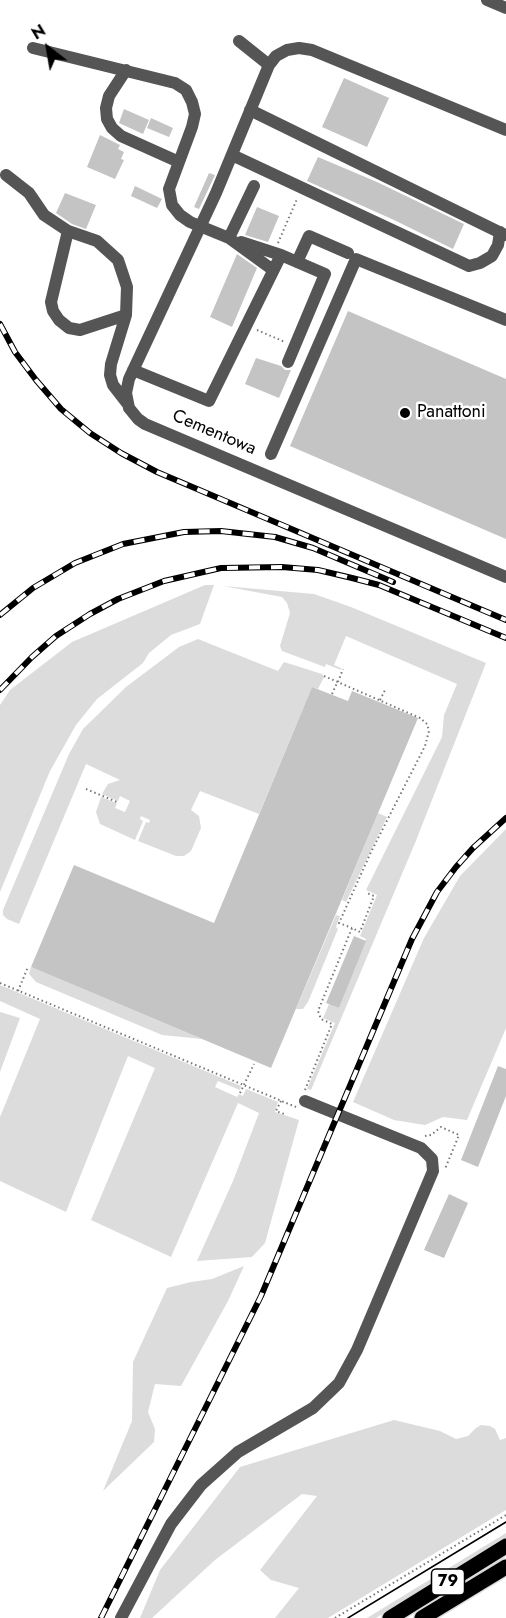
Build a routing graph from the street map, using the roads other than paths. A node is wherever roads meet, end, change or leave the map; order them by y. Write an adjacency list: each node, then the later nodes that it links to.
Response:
1 (487, 0): 2 (lane)
2 (506, 8)
3 (239, 41): 5 (lane)
4 (33, 48): 6 (lane)
5 (269, 65): 7 (lane); 8 (lane)
6 (126, 70): 10 (lane); 10 (lane)
7 (250, 110): 9 (lane); 15 (lane)
8 (506, 130)
9 (232, 155): 13 (lane); 15 (lane)
10 (179, 162): 13 (lane)
11 (6, 175): 14 (lane)
12 (254, 186): 16 (lane)
13 (201, 225): 16 (lane); 24 (lane)
14 (68, 231): 21 (lane); 21 (lane)
15 (503, 234)
16 (229, 238): 18 (lane); 20 (lane)
17 (348, 253): 19 (lane)
18 (278, 254): 19 (lane); 20 (lane)
19 (297, 262): 23 (lane)
20 (273, 270): 24 (lane)
21 (126, 315): 25 (lane, Cementowa)
22 (506, 320): 26 (lane)
23 (288, 362)
24 (133, 370): 25 (lane)
25 (127, 403): 27 (lane, Cementowa)
26 (271, 454)
27 (506, 577)
28 (304, 1100): 31 (lane)
29 (506, 1546): 32 (main road, 79)
30 (506, 1567): 33 (main road, 79)
31 (121, 1618)
32 (390, 1618)
33 (422, 1618)

